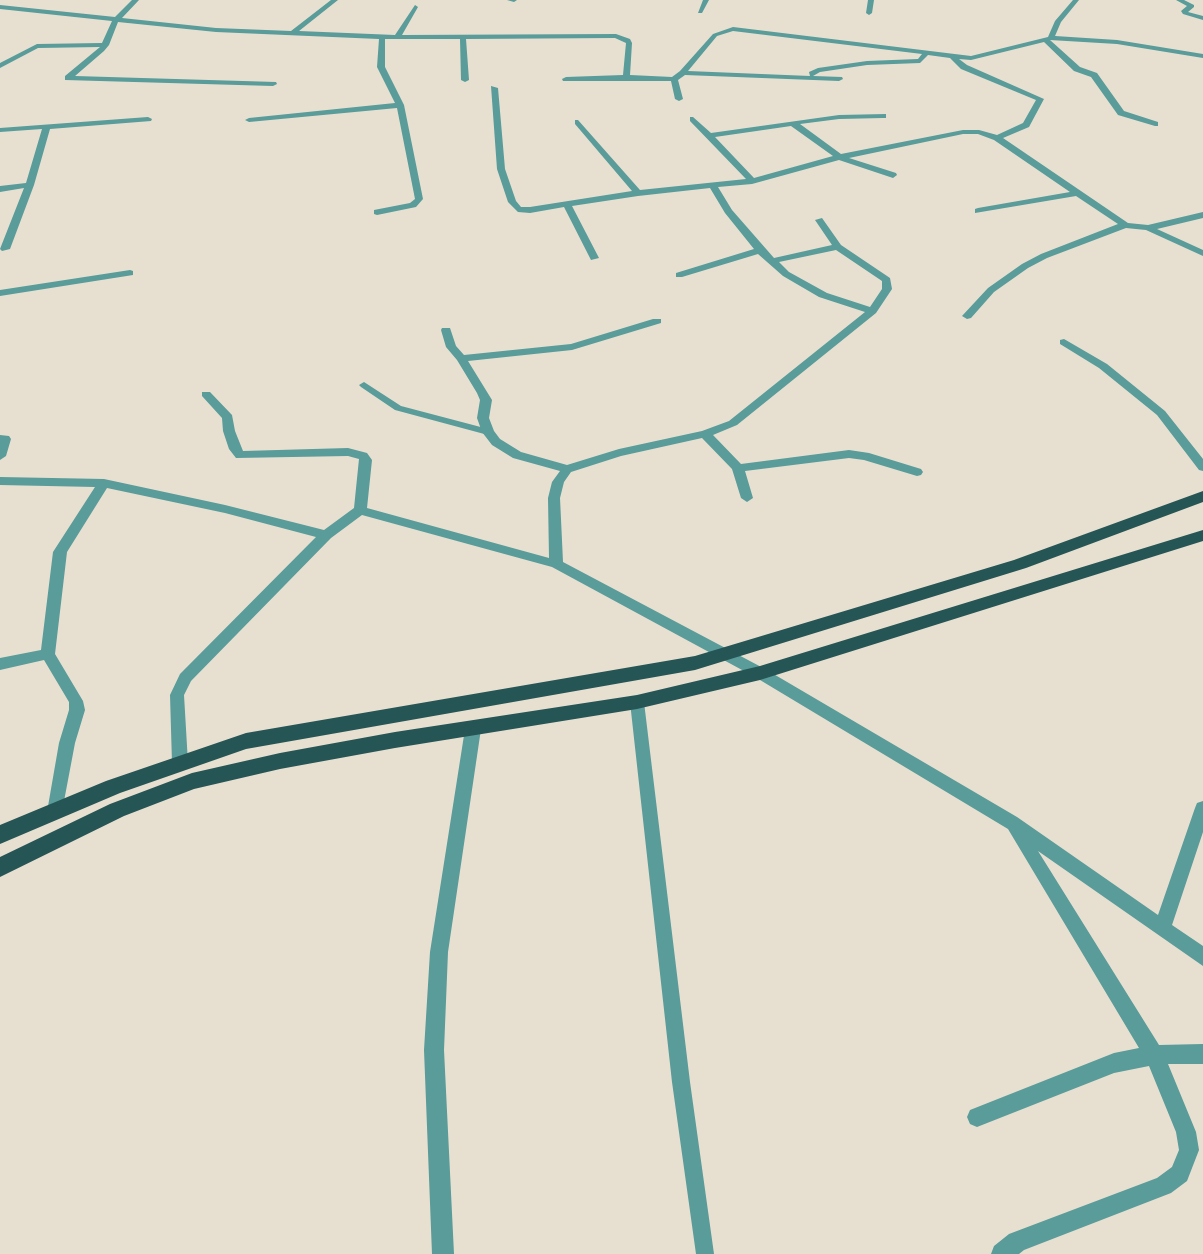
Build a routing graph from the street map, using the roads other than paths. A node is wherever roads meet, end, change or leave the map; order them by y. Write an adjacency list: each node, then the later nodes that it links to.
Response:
1 (136, 0): 12 (street)
2 (335, 0): 13 (street)
3 (706, 0): 9 (street)
4 (871, 0): 10 (street)
5 (1076, 0): 17 (street)
6 (1179, 0): 11 (street)
7 (0, 7): 12 (street)
8 (415, 7): 15 (street)
9 (700, 12)
10 (869, 13)
11 (1203, 18)
12 (115, 20): 13 (street); 18 (street)
13 (293, 33): 14 (street)
14 (382, 37): 15 (street); 33 (street)
15 (397, 37): 16 (street)
16 (463, 38): 24 (street); 29 (street)
17 (1049, 39): 20 (street); 21 (street); 40 (street)
18 (106, 45): 22 (street); 30 (street)
19 (927, 52): 21 (street); 23 (street); 25 (street)
20 (1203, 56)
21 (953, 57): 44 (street)
22 (0, 66)
23 (683, 74): 25 (street); 27 (street)
24 (626, 76): 26 (street); 27 (street)
25 (809, 77): 28 (street)
26 (566, 79)
27 (674, 79): 32 (street)
28 (839, 79)
29 (465, 80)
30 (273, 84)
31 (494, 88): 53 (street)
32 (679, 99)
33 (400, 105): 37 (street); 55 (street)
34 (883, 116): 39 (street)
35 (148, 119): 41 (street)
36 (693, 119): 43 (street)
37 (249, 120)
38 (578, 122): 51 (street)
39 (793, 124): 43 (street); 45 (street)
40 (1155, 124)
41 (47, 126): 42 (street); 48 (street)
42 (0, 130)
43 (709, 136): 47 (street)
44 (997, 138): 45 (street); 52 (street)
45 (839, 157): 46 (street); 47 (street)
46 (893, 176)
47 (751, 181): 49 (street)
48 (30, 185): 50 (street); 61 (street)
49 (712, 185): 51 (street); 62 (street)
50 (0, 189)
51 (638, 193): 53 (street)
52 (1076, 193): 54 (street); 58 (street)
53 (566, 203): 64 (street)
54 (978, 211)
55 (377, 212)
56 (1203, 215): 59 (street)
57 (819, 220): 60 (street)
58 (1125, 225): 59 (street); 70 (street)
59 (1148, 228): 63 (street)
60 (838, 247): 65 (street); 69 (street)
61 (5, 249)
62 (760, 250): 65 (street); 67 (street)
63 (1203, 253)
64 (594, 258)
65 (771, 261): 69 (street)
66 (130, 273): 68 (street)
67 (679, 275)
68 (0, 293)
69 (872, 311): 78 (street)
70 (967, 316)
71 (657, 321): 74 (street)
72 (446, 330): 74 (street)
73 (1064, 342): 81 (street)
74 (461, 358): 77 (street)
75 (364, 385): 77 (lane)
76 (206, 394): 89 (street)
77 (488, 432): 83 (street)
78 (705, 434): 82 (street); 83 (street)
79 (0, 439): 80 (street)
80 (0, 456)
81 (1203, 467)
82 (738, 468): 84 (street); 88 (street)
83 (567, 469): 92 (street)
84 (917, 472)
85 (0, 481): 86 (street)
86 (104, 483): 90 (street); 93 (street)
87 (1203, 496): 94 (main road)
88 (747, 498)
89 (360, 510): 90 (street); 92 (street)
90 (326, 535): 99 (street)
91 (1203, 535): 96 (main road)
92 (556, 564): 94 (street)
93 (48, 654): 95 (street); 101 (street)
94 (722, 654): 96 (street); 99 (main road)
95 (0, 664)
96 (760, 673): 97 (main road); 102 (street)
97 (637, 702): 98 (main road); 112 (lane)
98 (473, 729): 104 (main road); 111 (street)
99 (180, 763): 101 (main road)
100 (1203, 808): 105 (street)
101 (55, 812): 103 (main road)
102 (1011, 822): 105 (street); 108 (street)
103 (0, 835)
104 (0, 867)
105 (1162, 928): 106 (street)
106 (1203, 957)
107 (1203, 1054): 108 (street)
108 (1154, 1055): 109 (street); 110 (street)
109 (977, 1117)
110 (1015, 1250)
111 (443, 1254)
112 (705, 1254)

